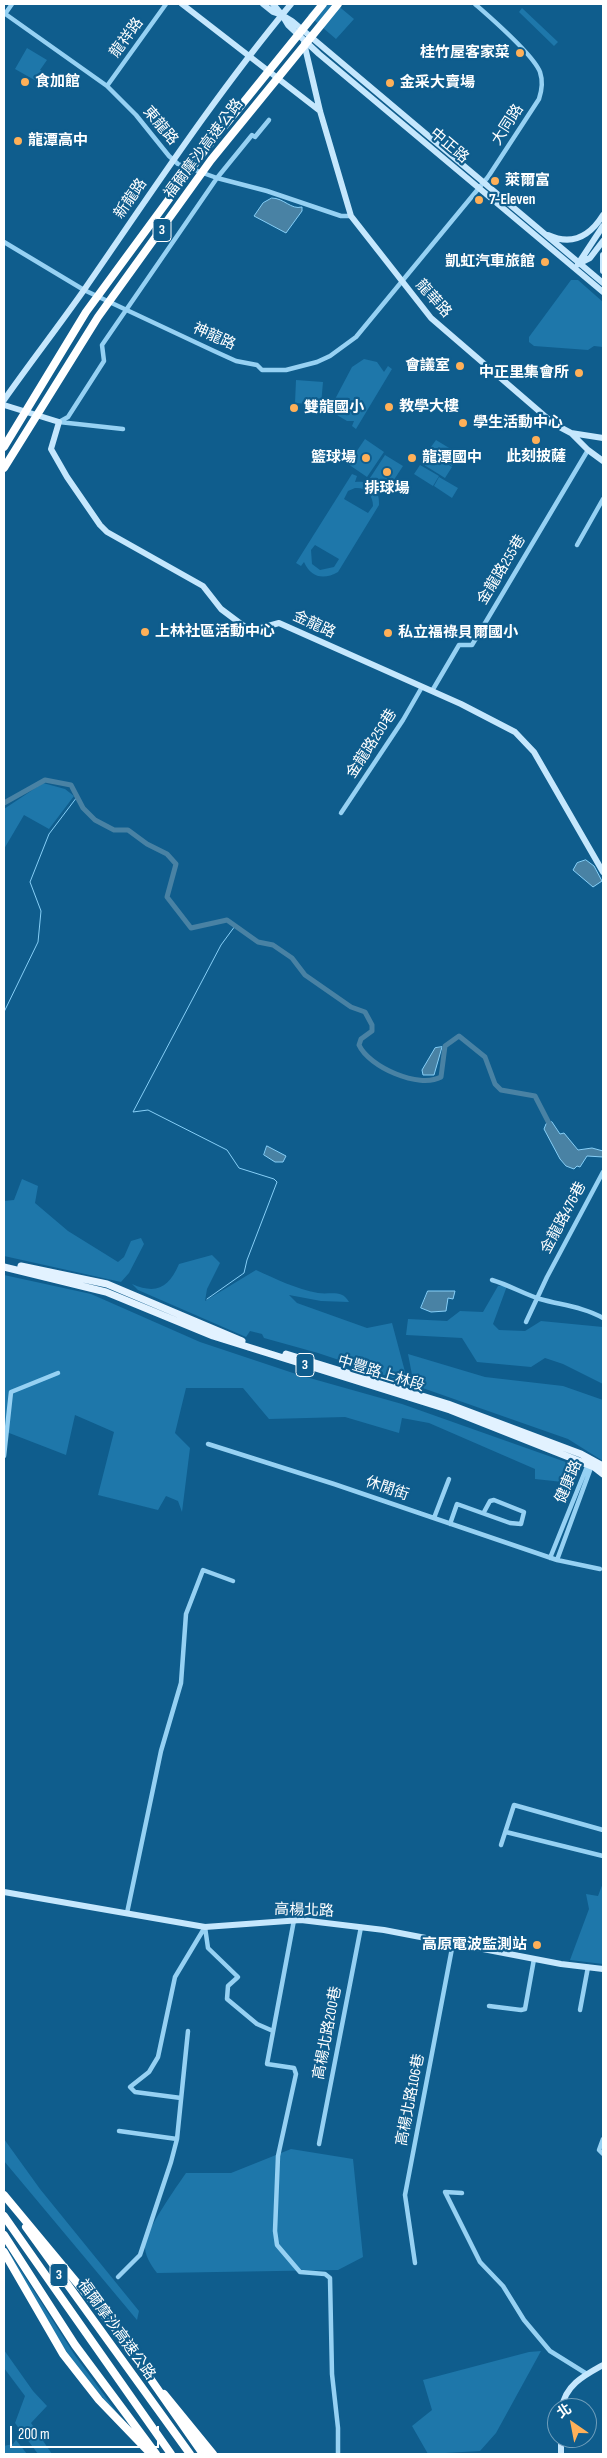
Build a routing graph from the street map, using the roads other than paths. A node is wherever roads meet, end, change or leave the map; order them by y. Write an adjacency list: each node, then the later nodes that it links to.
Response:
1 (12, 4): 10 (street)
2 (166, 4): 16 (street, 龍祥路)
3 (182, 4): 14 (street)
4 (263, 4): 11 (street, 中正路)
5 (273, 4): 11 (street, 中正路)
6 (291, 4): 11 (street, 新龍路)
7 (323, 4): 42 (highway, 福爾摩沙高速公路 / 3)
8 (338, 4): 45 (highway, 福爾摩沙高速公路 / 3)
9 (475, 4): 21 (street, 大同路)
10 (5, 13): 16 (street, 東龍路)
11 (282, 15): 12 (street, 中正路); 14 (street, 新龍路)
12 (307, 38): 13 (street, 中正路); 15 (street, 龍華路)
13 (322, 51): 15 (street); 21 (street, 中正路)
14 (249, 57): 17 (street); 19 (street, 新龍路)
15 (311, 71): 17 (street, 龍華路)
16 (107, 86): 19 (street, 東龍路)
17 (320, 111): 23 (street, 龍華路)
18 (270, 120): 20 (street)
19 (174, 160): 20 (street, 東龍路); 33 (street, 新龍路)
20 (217, 178): 23 (street, 東龍路); 35 (street)
21 (482, 185): 25 (street, 中正路); 31 (street, 大同路); 34 (street, 中正路)
22 (603, 215): 25 (street)
23 (350, 216): 31 (street, 龍華路)
24 (603, 226): 29 (street)
25 (536, 228): 29 (street, 中正路)
26 (603, 241): 29 (street)
27 (4, 242): 33 (street, 神龍路)
28 (603, 255): 30 (street)
29 (578, 264): 32 (street, 中正路)
30 (603, 271)
31 (400, 281): 35 (street, 神龍路); 40 (street, 龍華路)
32 (603, 283)
33 (84, 290): 35 (street, 神龍路); 36 (street, 新龍路)
34 (603, 292)
35 (126, 309): 38 (street)
36 (4, 400)
37 (4, 405): 38 (street)
38 (59, 422): 39 (street); 48 (street, 金龍路)
39 (123, 429)
40 (571, 433): 41 (street, 龍華路); 43 (street)
41 (603, 438)
42 (4, 447)
43 (588, 450): 44 (street); 49 (street, 金龍路255巷)
44 (603, 461)
45 (4, 468)
46 (603, 499): 47 (street)
47 (577, 545)
48 (422, 687): 49 (street, 金龍路); 50 (street, 金龍路250巷)
49 (432, 691): 51 (street, 金龍路)
50 (341, 813)
51 (603, 872)
52 (603, 1172): 56 (street, 金龍路476巷)
53 (4, 1263): 62 (main road, 中豐路上林段 / 3)
54 (4, 1267): 62 (main road, 中豐路上林段 / 3)
55 (492, 1280): 56 (street)
56 (538, 1298): 57 (street); 58 (street, 金龍路476巷)
57 (603, 1318)
58 (526, 1322)
59 (58, 1373): 61 (street)
60 (208, 1444): 67 (street, 休閒街)
61 (4, 1456)
62 (590, 1463): 63 (main road, 中豐路上林段 / 3); 64 (main road, 中豐路上林段 / 3); 69 (street, 健康路); 70 (street, 健康路)
63 (603, 1466)
64 (603, 1474)
65 (449, 1479): 67 (street)
66 (484, 1512): 66 (street); 68 (street)
67 (434, 1518): 68 (street, 休閒街)
68 (450, 1524): 69 (street, 休閒街)
69 (550, 1558): 70 (street, 休閒街)
70 (557, 1560): 71 (street, 休閒街)
71 (600, 1569)
72 (233, 1581): 78 (street)
73 (603, 1830): 74 (street)
74 (506, 1832): 75 (street); 76 (street)
75 (501, 1845)
76 (603, 1856)
77 (4, 1892): 78 (street, 高楊北路)
78 (127, 1913): 80 (street, 高楊北路)
79 (294, 1920): 80 (street, 高楊北路); 81 (street, 高楊北路); 89 (street)
80 (205, 1926): 89 (street); 90 (street)
81 (361, 1927): 82 (street, 高楊北路); 94 (street, 高楊北路200巷)
82 (453, 1943): 83 (street, 高楊北路); 101 (street, 高楊北路106巷)
83 (534, 1959): 84 (street, 高楊北路); 86 (street)
84 (588, 1967): 85 (street, 高楊北路); 87 (street)
85 (603, 1969)
86 (489, 2006)
87 (580, 2010)
88 (188, 2031): 90 (street)
89 (273, 2031): 113 (street)
90 (182, 2098): 92 (street)
91 (119, 2132): 92 (street)
92 (177, 2139): 102 (street)
93 (603, 2139): 95 (street)
94 (319, 2144)
95 (603, 2154)
96 (462, 2193): 105 (street)
97 (4, 2195): 104 (highway); 110 (highway, 福爾摩沙高速公路 / 3)
98 (4, 2216): 109 (highway, 福爾摩沙高速公路 / 3)
99 (4, 2235): 108 (highway)
100 (4, 2252): 107 (highway)
101 (415, 2263)
102 (118, 2277)
103 (603, 2365): 105 (street)
104 (142, 2367): 111 (highway); 112 (highway)
105 (587, 2374): 106 (street)
106 (566, 2398)
107 (151, 2454)
108 (156, 2454)
109 (171, 2454)
110 (190, 2454)
111 (203, 2454)
112 (213, 2454)
113 (338, 2454)

